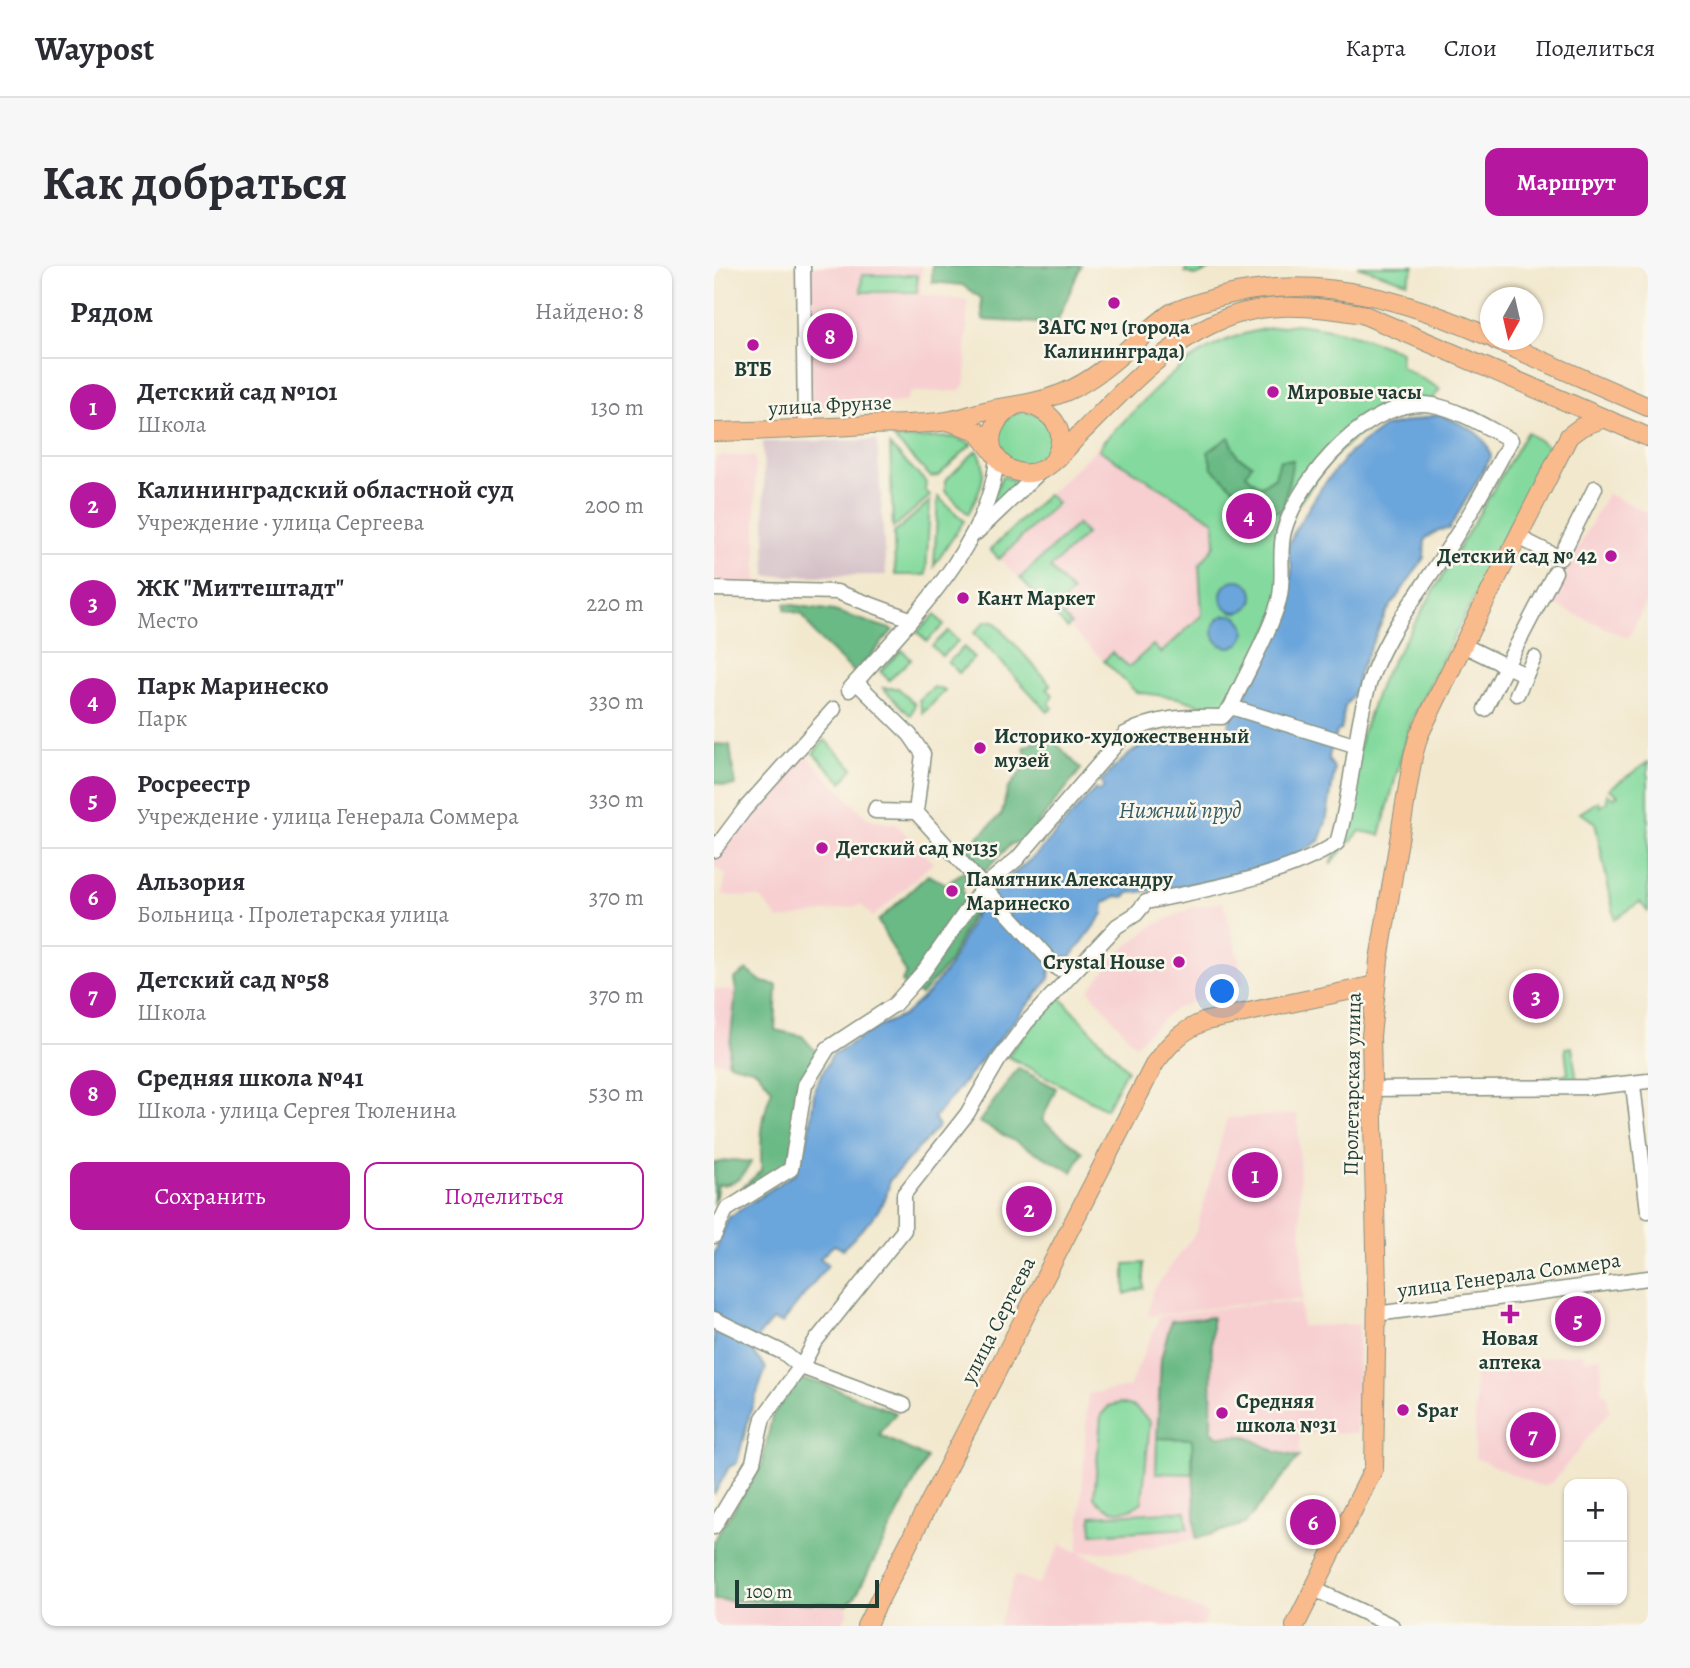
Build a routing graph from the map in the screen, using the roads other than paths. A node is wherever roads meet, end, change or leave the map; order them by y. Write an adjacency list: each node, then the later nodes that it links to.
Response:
1 (803, 266): 11 (street)
2 (1470, 328): 3 (main road, улица Фрунзе); 5 (main road); 7 (main road, улица Фрунзе)
3 (1480, 332)
4 (1519, 350): 8 (main road)
5 (1459, 354): 6 (main road); 16 (main road)
6 (1554, 396): 9 (main road); 13 (main road)
7 (1022, 405): 10 (main road, улица Фрунзе); 15 (main road); 16 (main road)
8 (1648, 407)
9 (1605, 418): 13 (main road); 14 (main road)
10 (948, 421): 11 (main road, улица Фрунзе); 15 (main road, улица Фрунзе)
11 (805, 429): 12 (main road, улица Фрунзе)
12 (714, 432)
13 (1569, 436): 19 (main road, Пролетарская улица)
14 (1648, 437)
15 (995, 455): 16 (main road); 18 (street)
16 (1049, 464): 18 (street)
17 (1595, 488): 19 (street)
18 (973, 536): 22 (street)
19 (1518, 537): 23 (main road, Пролетарская улица)
20 (1555, 572): 25 (street)
21 (714, 589): 22 (street)
22 (910, 620): 33 (street)
23 (1463, 645): 25 (street); 37 (main road, Пролетарская улица)
24 (1534, 658): 26 (street)
25 (1506, 666): 26 (street); 30 (street)
26 (1526, 676): 27 (street)
27 (1517, 694)
28 (1231, 707): 31 (street); 31 (street); 35 (street)
29 (833, 709): 34 (street)
30 (1485, 709)
31 (1354, 745): 46 (street)
32 (876, 808): 33 (street)
33 (916, 812): 35 (street)
34 (714, 850)
35 (987, 890): 36 (street); 42 (street)
36 (1058, 969)
37 (1376, 985): 40 (main road, Пролетарская улица); 50 (main road, улица Сергеева)
38 (1648, 1081): 39 (street)
39 (1633, 1085): 40 (street); 41 (street)
40 (1372, 1088): 44 (main road, Пролетарская улица)
41 (1648, 1211)
42 (714, 1236)
43 (1648, 1278): 44 (street, улица Генерала Соммера)
44 (1376, 1314): 49 (main road, Пролетарская улица)
45 (714, 1318): 46 (street)
46 (801, 1367): 47 (street); 48 (street)
47 (904, 1405)
48 (714, 1527)
49 (1312, 1588): 51 (main road, Пролетарская улица); 52 (street)
50 (866, 1626)
51 (1295, 1626)
52 (1392, 1626)

